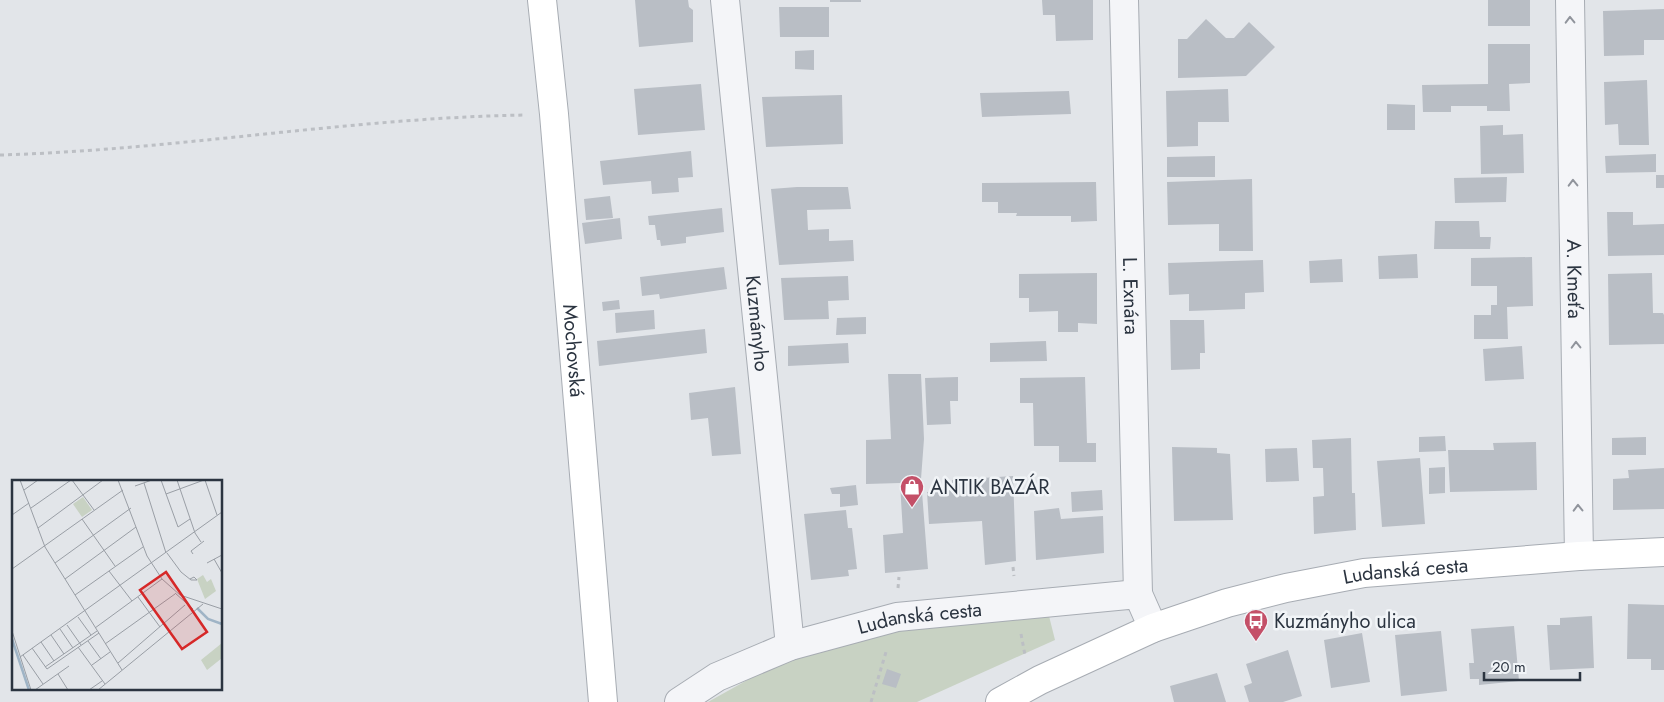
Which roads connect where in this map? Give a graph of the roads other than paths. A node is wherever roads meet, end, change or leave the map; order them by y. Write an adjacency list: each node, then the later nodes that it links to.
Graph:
1 (542, 0): 10 (street, Mochovská)
2 (725, 0): 9 (street, Kuzmányho)
3 (1124, 0): 7 (street, L. Exnára)
4 (1570, 0): 6 (street, A. Kmeťa, one-way to 4)
5 (1664, 552): 6 (street, Ludanská cesta)
6 (1579, 556): 8 (street, Ludanská cesta)
7 (1138, 594): 8 (street); 9 (street, Ludanská cesta)
8 (1152, 628): 12 (street, Ludanská cesta)
9 (790, 646): 11 (street, Ludanská cesta)
10 (603, 702)
11 (679, 702)
12 (1000, 702)

